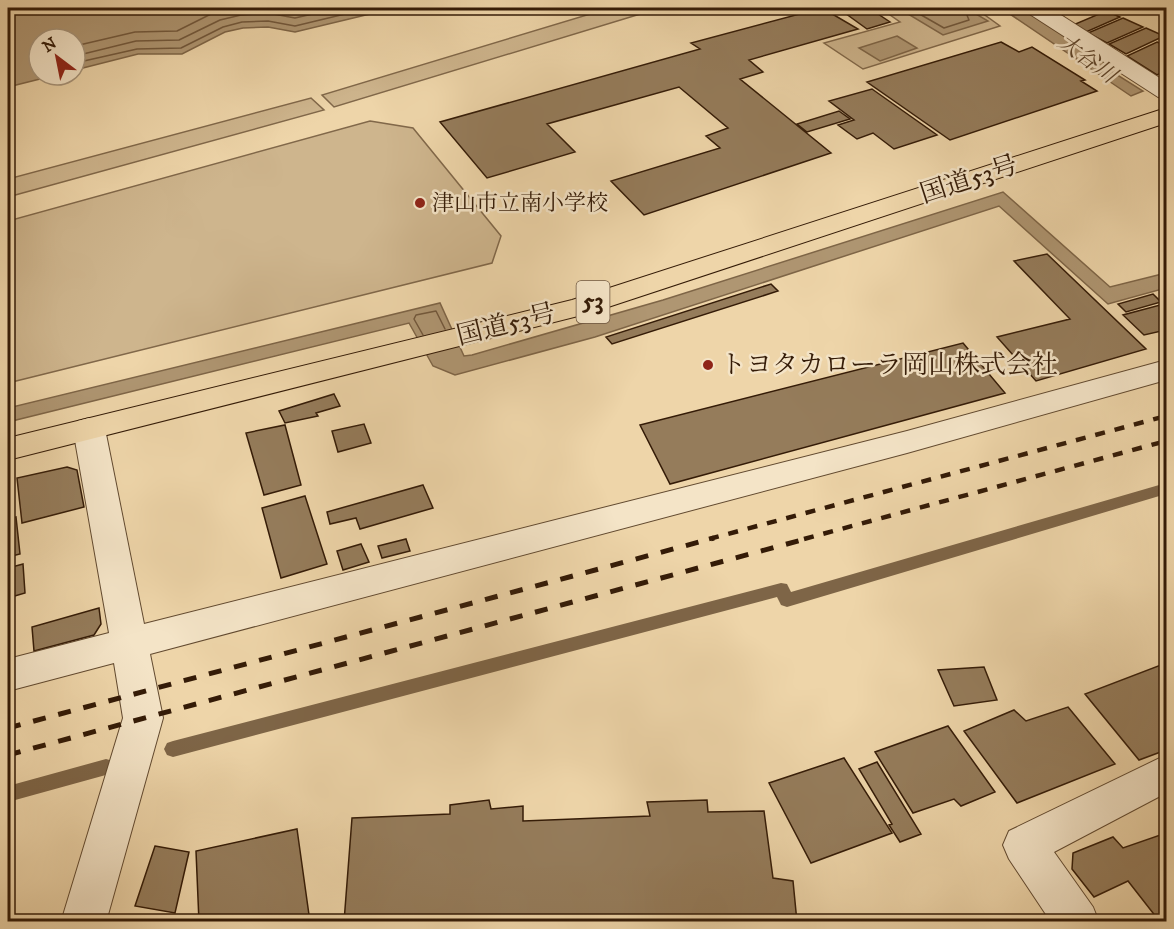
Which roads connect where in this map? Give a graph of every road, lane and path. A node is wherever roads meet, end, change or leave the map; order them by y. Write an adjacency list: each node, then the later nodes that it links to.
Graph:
1 (1036, 8): 2 (street)
2 (1167, 92)
3 (1167, 115): 5 (highway, 国道53号 / 53)
4 (1167, 370): 7 (street)
5 (89, 429): 6 (highway, 国道53号 / 53); 7 (street)
6 (8, 449)
7 (130, 643): 8 (street); 10 (street)
8 (8, 675)
9 (1167, 773): 11 (street)
10 (83, 921)
11 (1077, 921)

